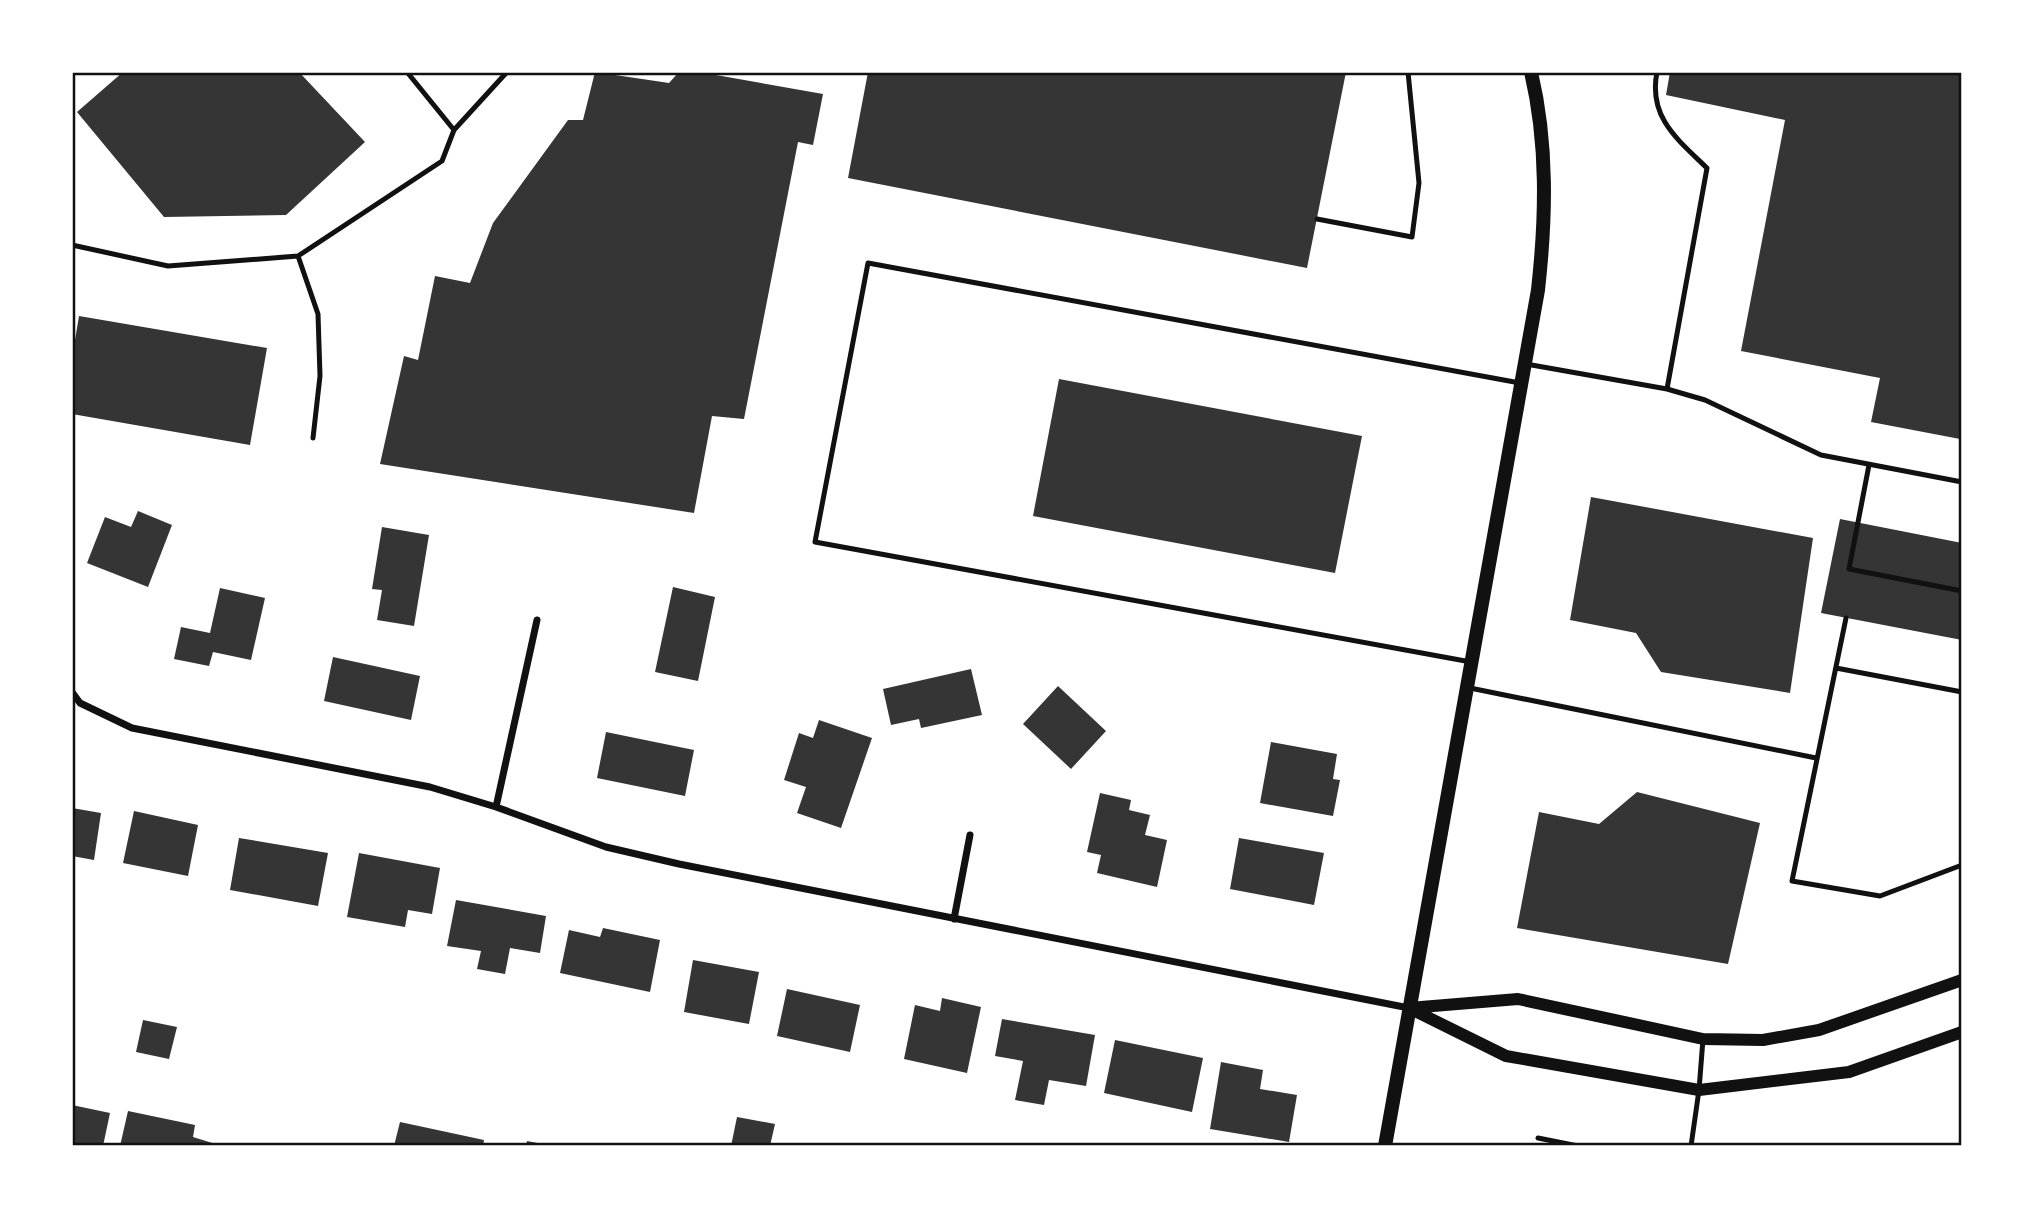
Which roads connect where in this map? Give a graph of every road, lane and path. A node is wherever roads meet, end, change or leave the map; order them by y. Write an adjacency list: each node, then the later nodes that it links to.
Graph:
1 (407, 72): 6 (lane)
2 (508, 72): 6 (lane)
3 (1408, 72): 7 (lane)
4 (1531, 72): 10 (main road)
5 (1657, 72): 12 (lane)
6 (454, 130): 9 (lane)
7 (1317, 219)
8 (72, 245): 9 (lane)
9 (299, 256): 13 (lane)
10 (1524, 363): 11 (main road); 12 (lane)
11 (1521, 383): 19 (main road); 19 (lane)
12 (1667, 389): 14 (lane)
13 (313, 438)
14 (1869, 465): 15 (lane); 16 (lane)
15 (1962, 482)
16 (1962, 591)
17 (1846, 618): 20 (lane)
18 (537, 620): 25 (street)
19 (1471, 662): 21 (main road)
20 (1836, 668): 23 (lane); 24 (lane)
21 (1467, 687): 24 (lane); 30 (main road)
22 (72, 692): 25 (street)
23 (1962, 692)
24 (1816, 758): 27 (lane)
25 (496, 807): 28 (street)
26 (970, 835): 28 (street)
27 (1962, 865)
28 (954, 919): 30 (street)
29 (1962, 980): 32 (street)
30 (1409, 1008): 32 (street); 33 (street); 35 (main road)
31 (1962, 1032): 33 (street)
32 (1703, 1039): 33 (lane)
33 (1699, 1090): 37 (lane)
34 (1538, 1138): 36 (lane)
35 (1385, 1146)
36 (1578, 1146)
37 (1690, 1146)

